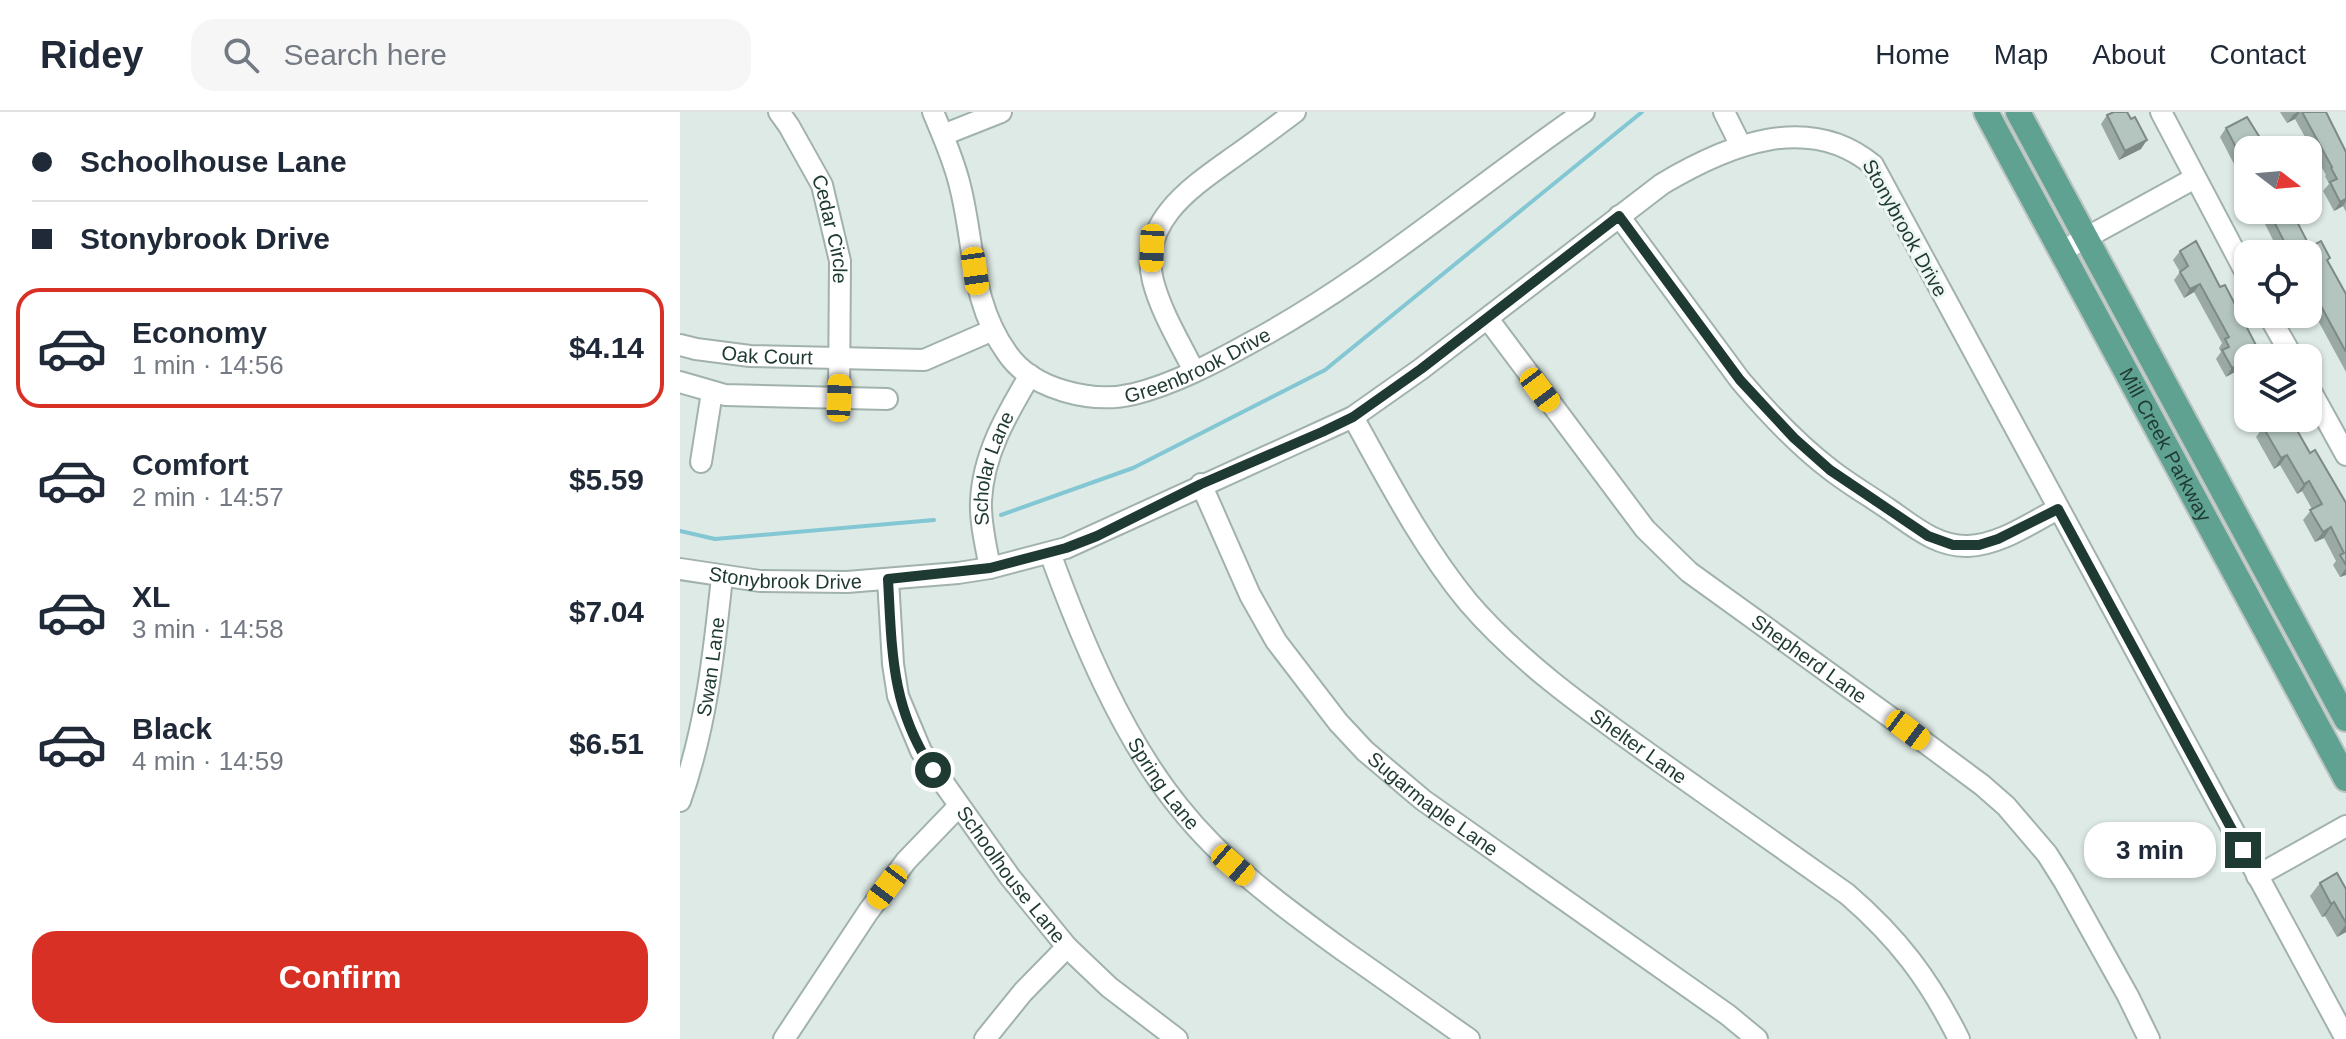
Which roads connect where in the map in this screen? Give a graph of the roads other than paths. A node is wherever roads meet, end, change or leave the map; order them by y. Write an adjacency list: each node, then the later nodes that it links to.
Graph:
1 (779, 112): 20 (street, Cedar Circle)
2 (933, 112): 10 (street, Greenbrook Drive)
3 (1001, 112): 10 (street)
4 (1295, 112): 21 (street)
5 (1584, 112): 21 (street, Greenbrook Drive)
6 (1724, 112): 11 (street)
7 (1986, 112): 15 (main road, Mill Creek Parkway)
8 (2018, 112): 14 (main road, Mill Creek Parkway)
9 (2161, 112): 12 (street)
10 (943, 135): 18 (street, Greenbrook Drive)
11 (1739, 142): 13 (street, Stonybrook Drive); 32 (street, Stonybrook Drive)
12 (2195, 178): 14 (street); 16 (street)
13 (1619, 216): 17 (street, Stonybrook Drive); 32 (street)
14 (2086, 238): 15 (street); 38 (main road, Mill Creek Parkway)
15 (2062, 251): 39 (main road, Mill Creek Parkway)
16 (2234, 251)
17 (1488, 319): 28 (street, Stonybrook Drive); 51 (street, Shepherd Lane)
18 (993, 330): 20 (street, Oak Court); 22 (street, Greenbrook Drive)
19 (680, 345): 20 (street, Oak Court)
20 (840, 358): 25 (street, Cedar Circle)
21 (1194, 371): 22 (street, Greenbrook Drive)
22 (1030, 375): 34 (street, Scholar Lane)
23 (680, 382): 24 (street)
24 (712, 392): 25 (street); 30 (street)
25 (839, 398): 26 (street)
26 (887, 399)
27 (2322, 411): 29 (street)
28 (1353, 417): 31 (street, Stonybrook Drive); 50 (street, Shelter Lane)
29 (2346, 455)
30 (701, 462)
31 (1201, 484): 33 (street, Stonybrook Drive); 49 (street, Sugarmaple Lane)
32 (2058, 509): 43 (street, Stonybrook Drive)
33 (1050, 553): 34 (street, Stonybrook Drive); 48 (street, Spring Lane)
34 (990, 568): 37 (street, Stonybrook Drive)
35 (680, 569): 36 (street, Stonybrook Drive)
36 (722, 577): 37 (street, Stonybrook Drive); 40 (street, Swan Lane)
37 (888, 579): 41 (street, Schoolhouse Lane)
38 (2346, 719)
39 (2346, 779)
40 (680, 801)
41 (958, 807): 44 (street, Schoolhouse Lane); 45 (street)
42 (2346, 826): 43 (street)
43 (2257, 876): 52 (street, Stonybrook Drive)
44 (1067, 947): 46 (street); 47 (street, Schoolhouse Lane)
45 (784, 1039)
46 (985, 1039)
47 (1177, 1039)
48 (1469, 1039)
49 (1757, 1039)
50 (1959, 1039)
51 (2149, 1039)
52 (2346, 1039)

